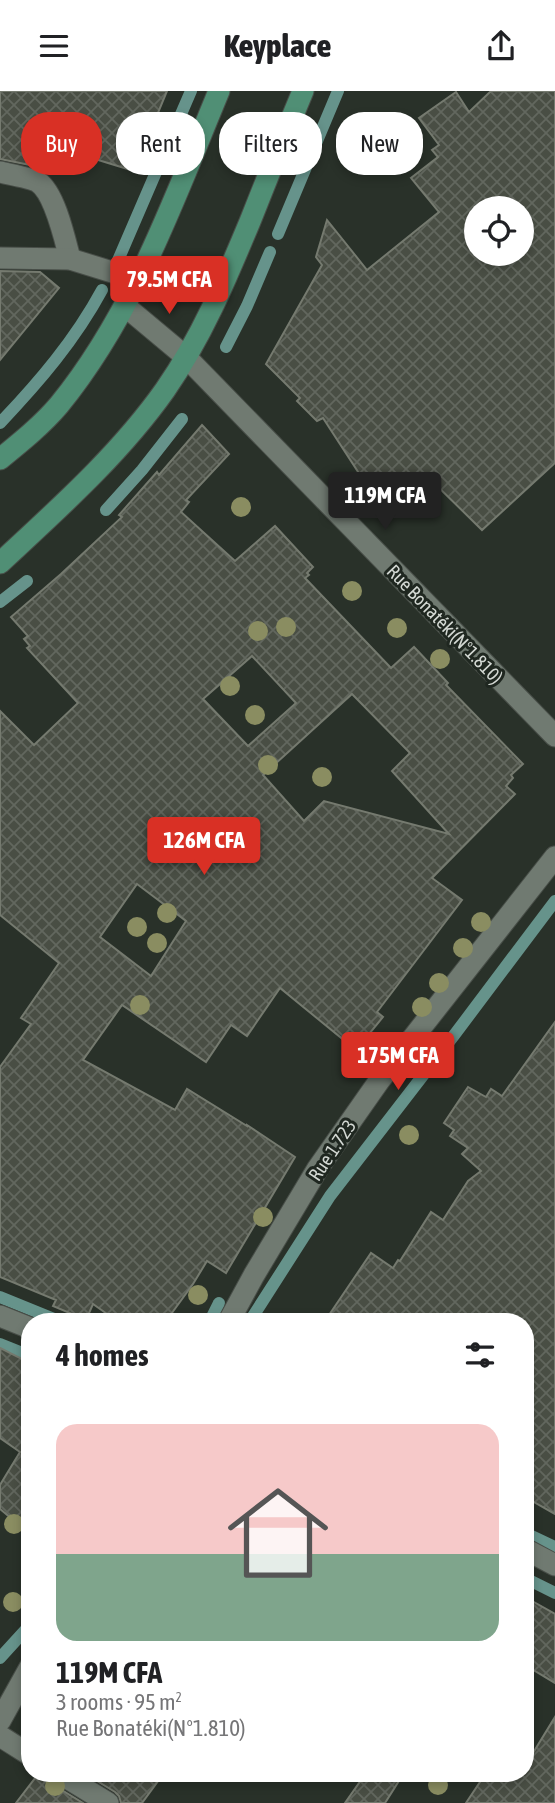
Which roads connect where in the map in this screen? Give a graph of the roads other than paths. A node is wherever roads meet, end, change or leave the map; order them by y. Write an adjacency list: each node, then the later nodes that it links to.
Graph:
1 (219, 91): 6 (main road)
2 (303, 91): 8 (main road)
3 (0, 172): 5 (street)
4 (0, 258): 5 (street)
5 (70, 259): 6 (street)
6 (138, 280): 7 (main road)
7 (125, 306): 8 (street, Rue Bonatéki(N°1.810)); 9 (main road)
8 (186, 357): 10 (main road); 11 (street, Rue Bonatéki(N°1.810))
9 (0, 459)
10 (0, 563)
11 (555, 736)
12 (555, 857): 13 (street, Rue 1.723)
13 (233, 1313)
14 (0, 1317): 15 (street)
15 (21, 1325)
16 (534, 1554): 17 (street)
17 (555, 1565)
18 (21, 1683): 19 (street)
19 (0, 1721)
20 (0, 1736): 21 (street)
21 (21, 1749)
22 (74, 1782): 23 (street)
23 (108, 1803)

